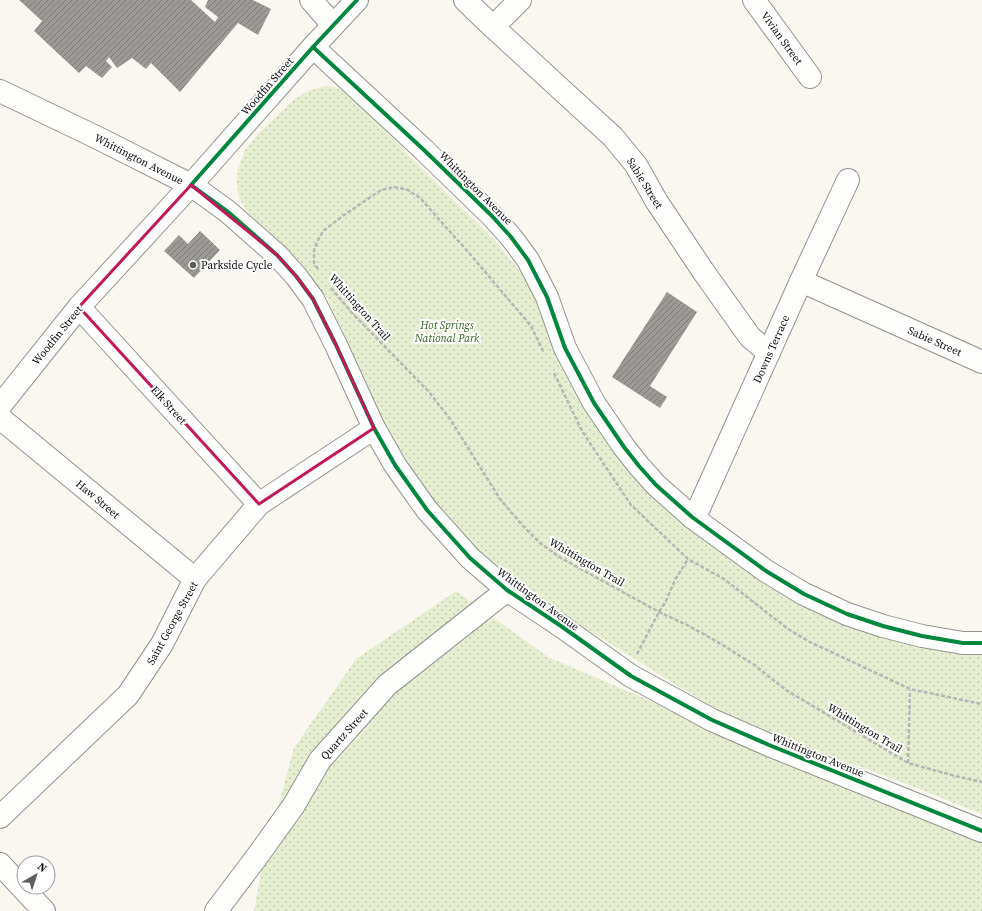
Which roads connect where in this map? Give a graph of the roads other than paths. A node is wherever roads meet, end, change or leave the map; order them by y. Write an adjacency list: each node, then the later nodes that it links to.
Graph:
1 (311, 0): 6 (street)
2 (357, 0): 6 (street, Woodfin Street)
3 (465, 0): 7 (street, Sabie Street)
4 (520, 0): 7 (street)
5 (754, 0): 9 (street, Vivian Street)
6 (333, 25): 8 (street, Woodfin Street)
7 (493, 27): 15 (street, Sabie Street)
8 (313, 47): 12 (street, Woodfin Street); 21 (street, Whittington Avenue)
9 (810, 77)
10 (0, 91): 12 (street, Whittington Avenue)
11 (848, 180): 13 (street, Downs Terrace)
12 (191, 185): 14 (street, Woodfin Street); 19 (street, Whittington Avenue)
13 (801, 281): 15 (street, Downs Terrace); 16 (street, Sabie Street)
14 (79, 307): 17 (street, Woodfin Street); 20 (street, Elk Street)
15 (769, 353): 21 (street, Downs Terrace)
16 (982, 362)
17 (0, 406)
18 (0, 418): 22 (street, Haw Street)
19 (374, 428): 20 (street, Saint George Street); 23 (street, Whittington Avenue)
20 (259, 504): 22 (street, Saint George Street)
21 (692, 517): 24 (street, Whittington Avenue)
22 (195, 579): 25 (street, Saint George Street)
23 (507, 590): 26 (street, Whittington Avenue); 29 (street, Quartz Street)
24 (982, 644)
25 (0, 817)
26 (982, 831)
27 (0, 864): 28 (street)
28 (44, 911)
29 (216, 911)

